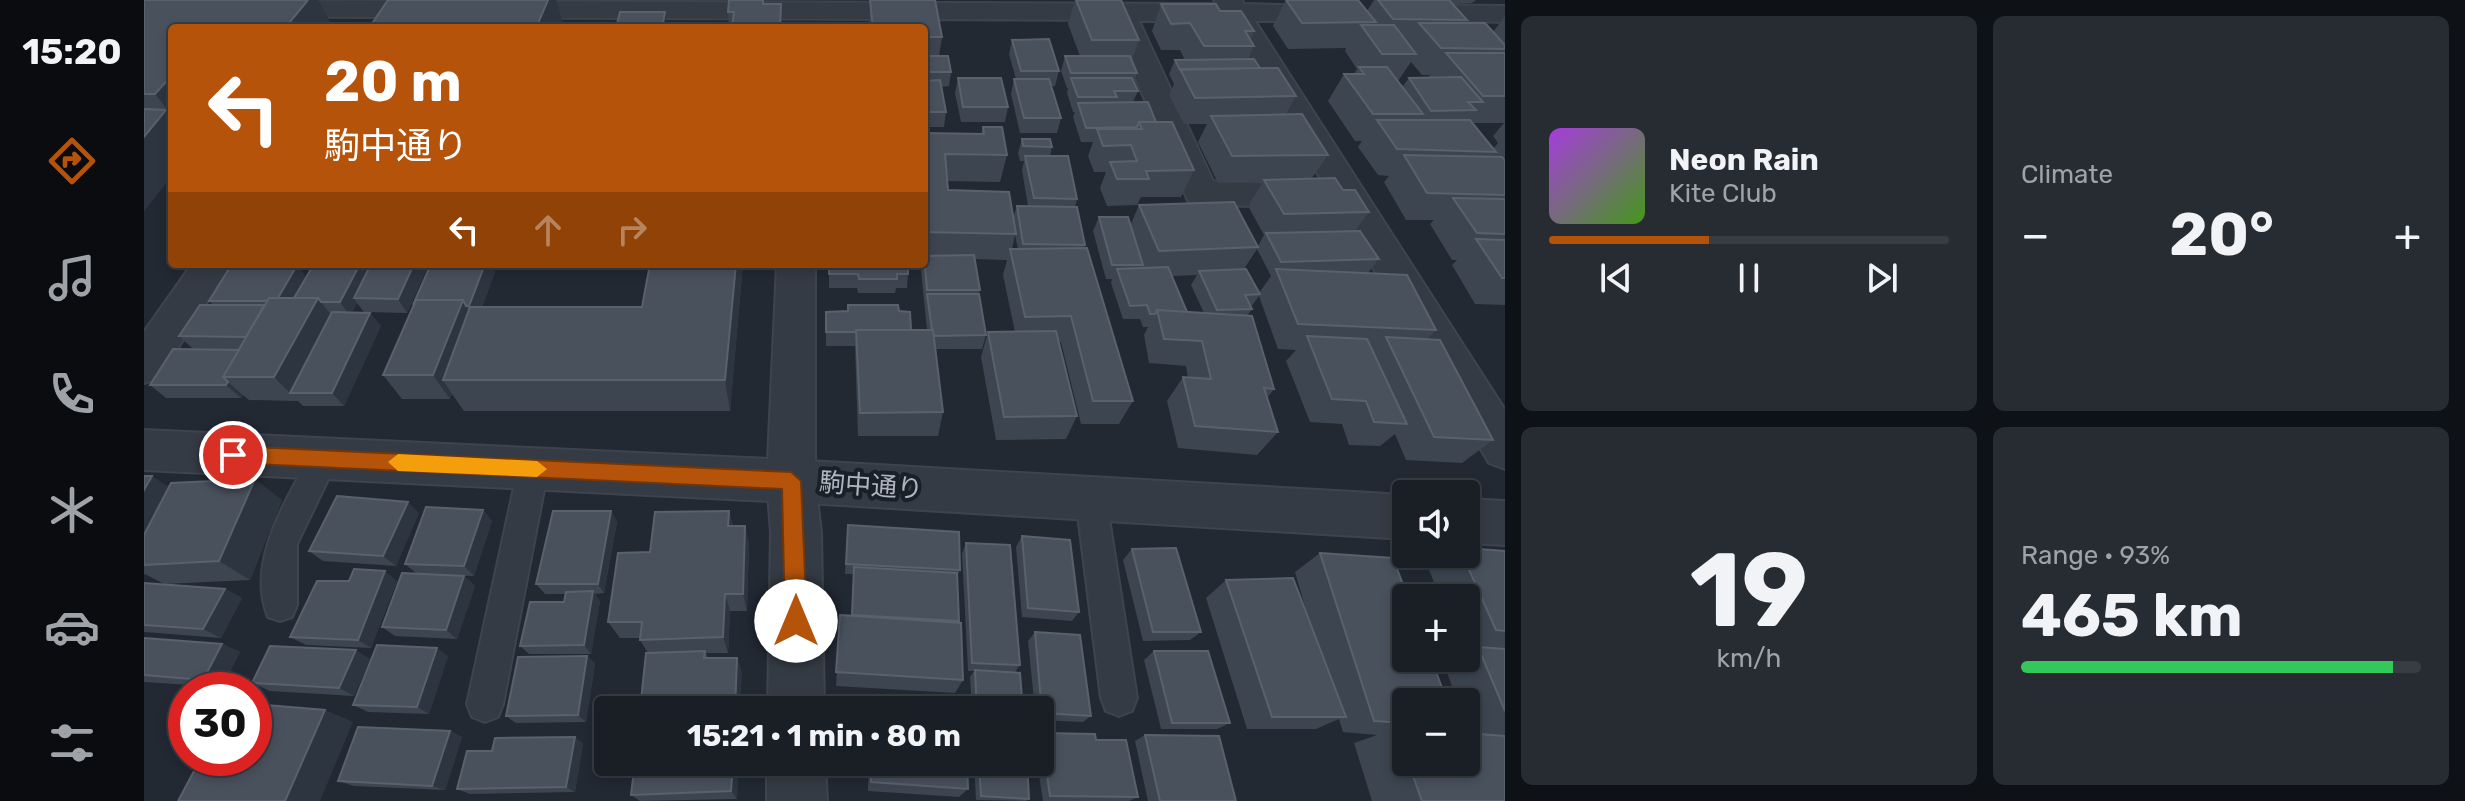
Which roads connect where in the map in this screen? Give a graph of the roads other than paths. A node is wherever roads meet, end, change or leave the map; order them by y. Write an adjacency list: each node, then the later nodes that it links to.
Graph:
1 (1491, 0): 8 (street)
2 (1232, 7): 5 (street); 7 (street); 10 (street)
3 (144, 8): 4 (street)
4 (382, 12): 6 (street)
5 (1121, 12): 6 (street); 10 (street)
6 (800, 13)
7 (1454, 13): 8 (street); 9 (lane)
8 (1505, 14)
9 (1475, 35)
10 (1349, 195): 14 (street)
11 (209, 268): 13 (street)
12 (796, 268): 18 (street)
13 (144, 366)
14 (1505, 449)
15 (144, 450): 16 (street, 駒中通り)
16 (323, 459): 17 (street, 駒中通り); 23 (lane)
17 (533, 469): 18 (street, 駒中通り); 26 (lane)
18 (791, 481): 19 (street, 駒中通り); 24 (street)
19 (1091, 499): 20 (street, 駒中通り); 25 (lane)
20 (1392, 516)
21 (1480, 522): 22 (street)
22 (1505, 523)
23 (280, 605)
24 (796, 696)
25 (1119, 698)
26 (485, 704)
27 (796, 776): 28 (street)
28 (797, 801)

